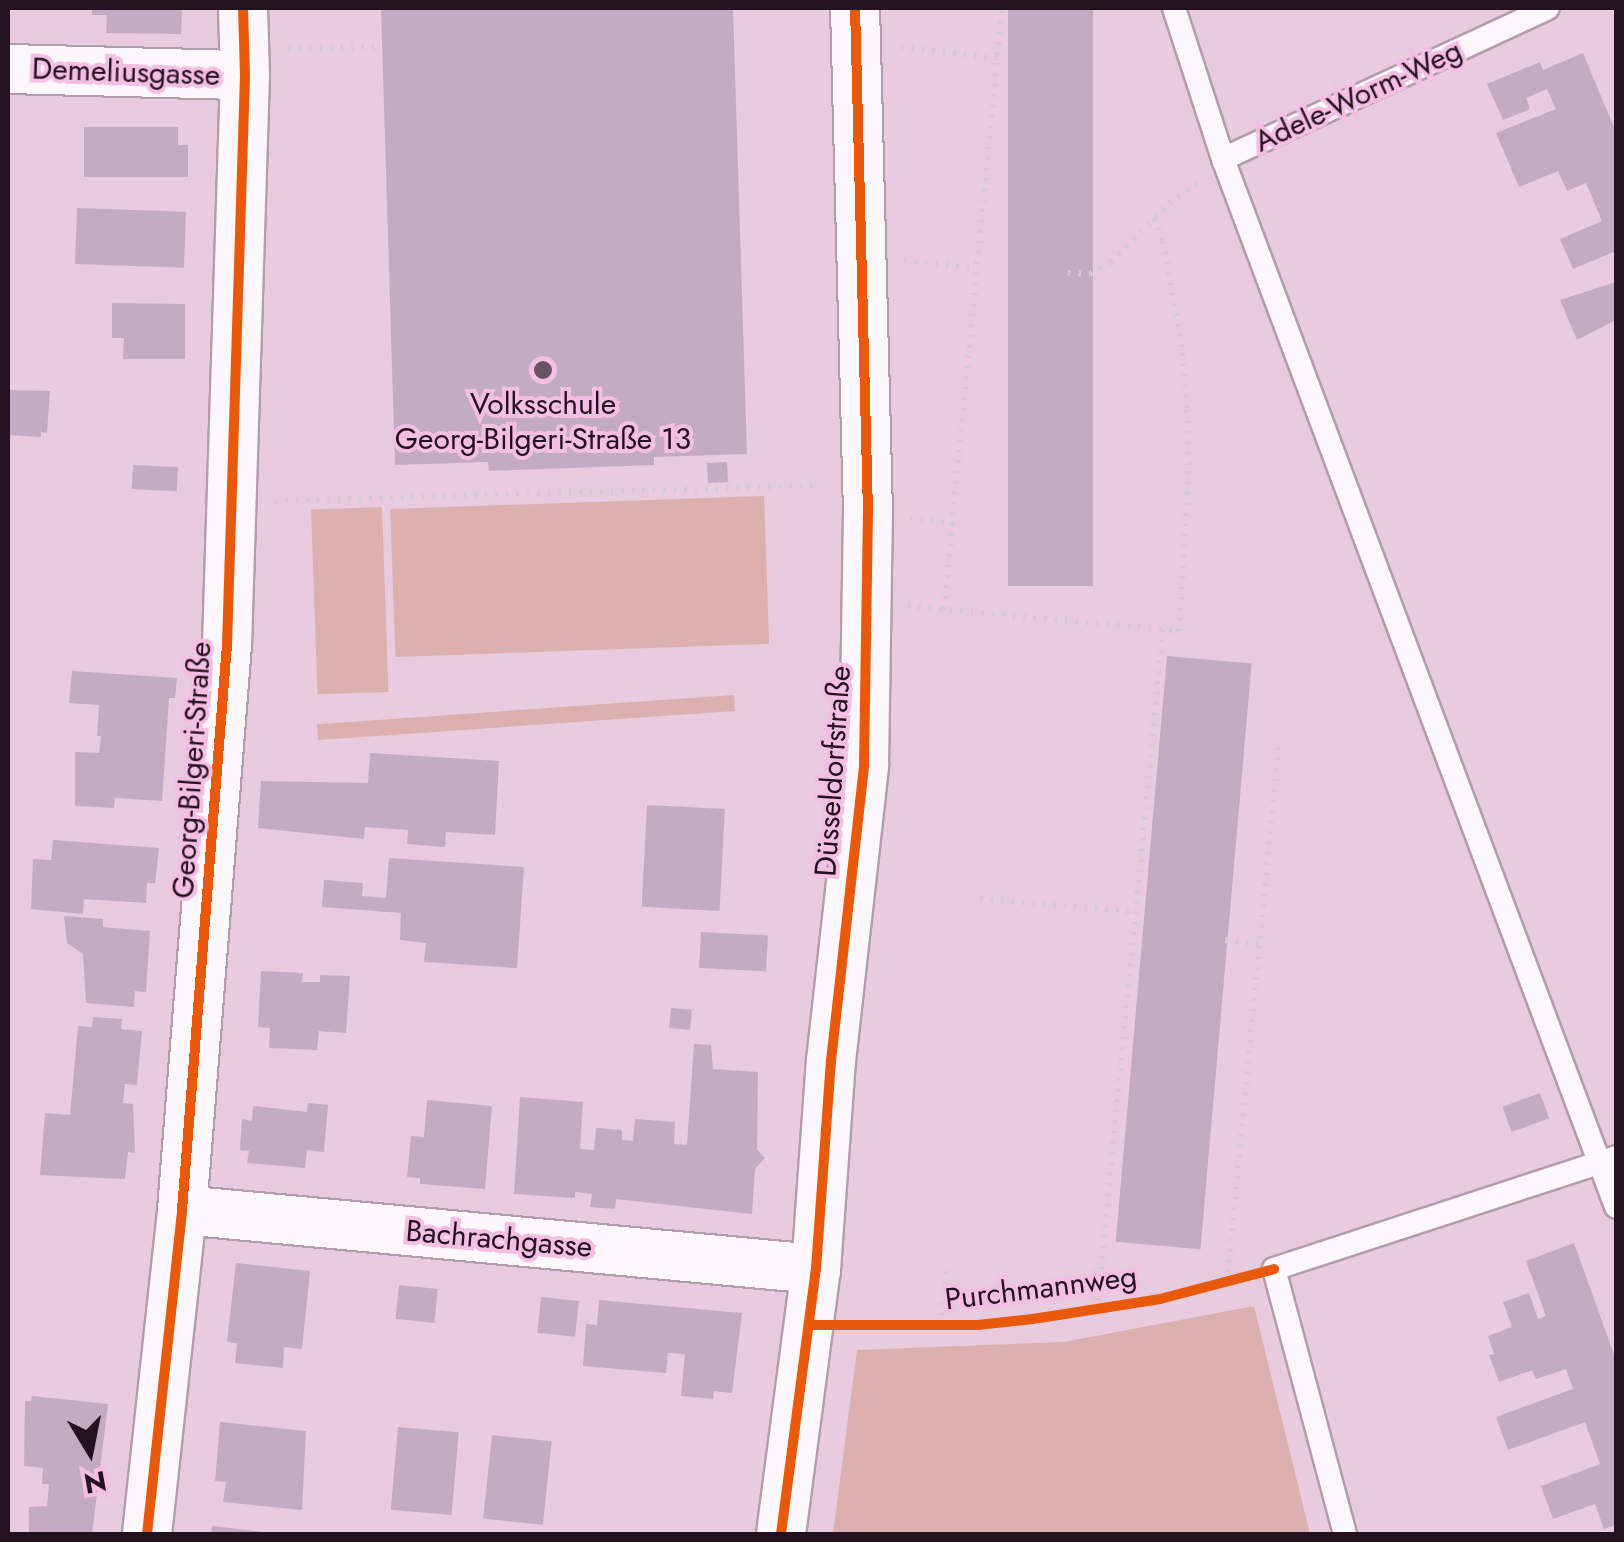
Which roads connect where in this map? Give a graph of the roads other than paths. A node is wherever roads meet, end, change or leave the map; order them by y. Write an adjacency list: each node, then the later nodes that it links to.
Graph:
1 (243, 8): 5 (street, Georg-Bilgeri-Straße)
2 (855, 8): 11 (street, Düsseldorfstraße)
3 (1174, 8): 7 (lane)
4 (1548, 8): 7 (lane, Adele-Worm-Weg)
5 (259, 62): 6 (street, Demeliusgasse); 10 (street, Georg-Bilgeri-Straße)
6 (8, 69)
7 (1226, 165): 8 (lane)
8 (1608, 1160): 9 (lane); 14 (lane)
9 (1616, 1208)
10 (182, 1210): 11 (street, Bachrachgasse); 12 (street, Georg-Bilgeri-Straße)
11 (816, 1269): 13 (street, Düsseldorfstraße)
12 (146, 1534)
13 (781, 1534)
14 (1345, 1534)

